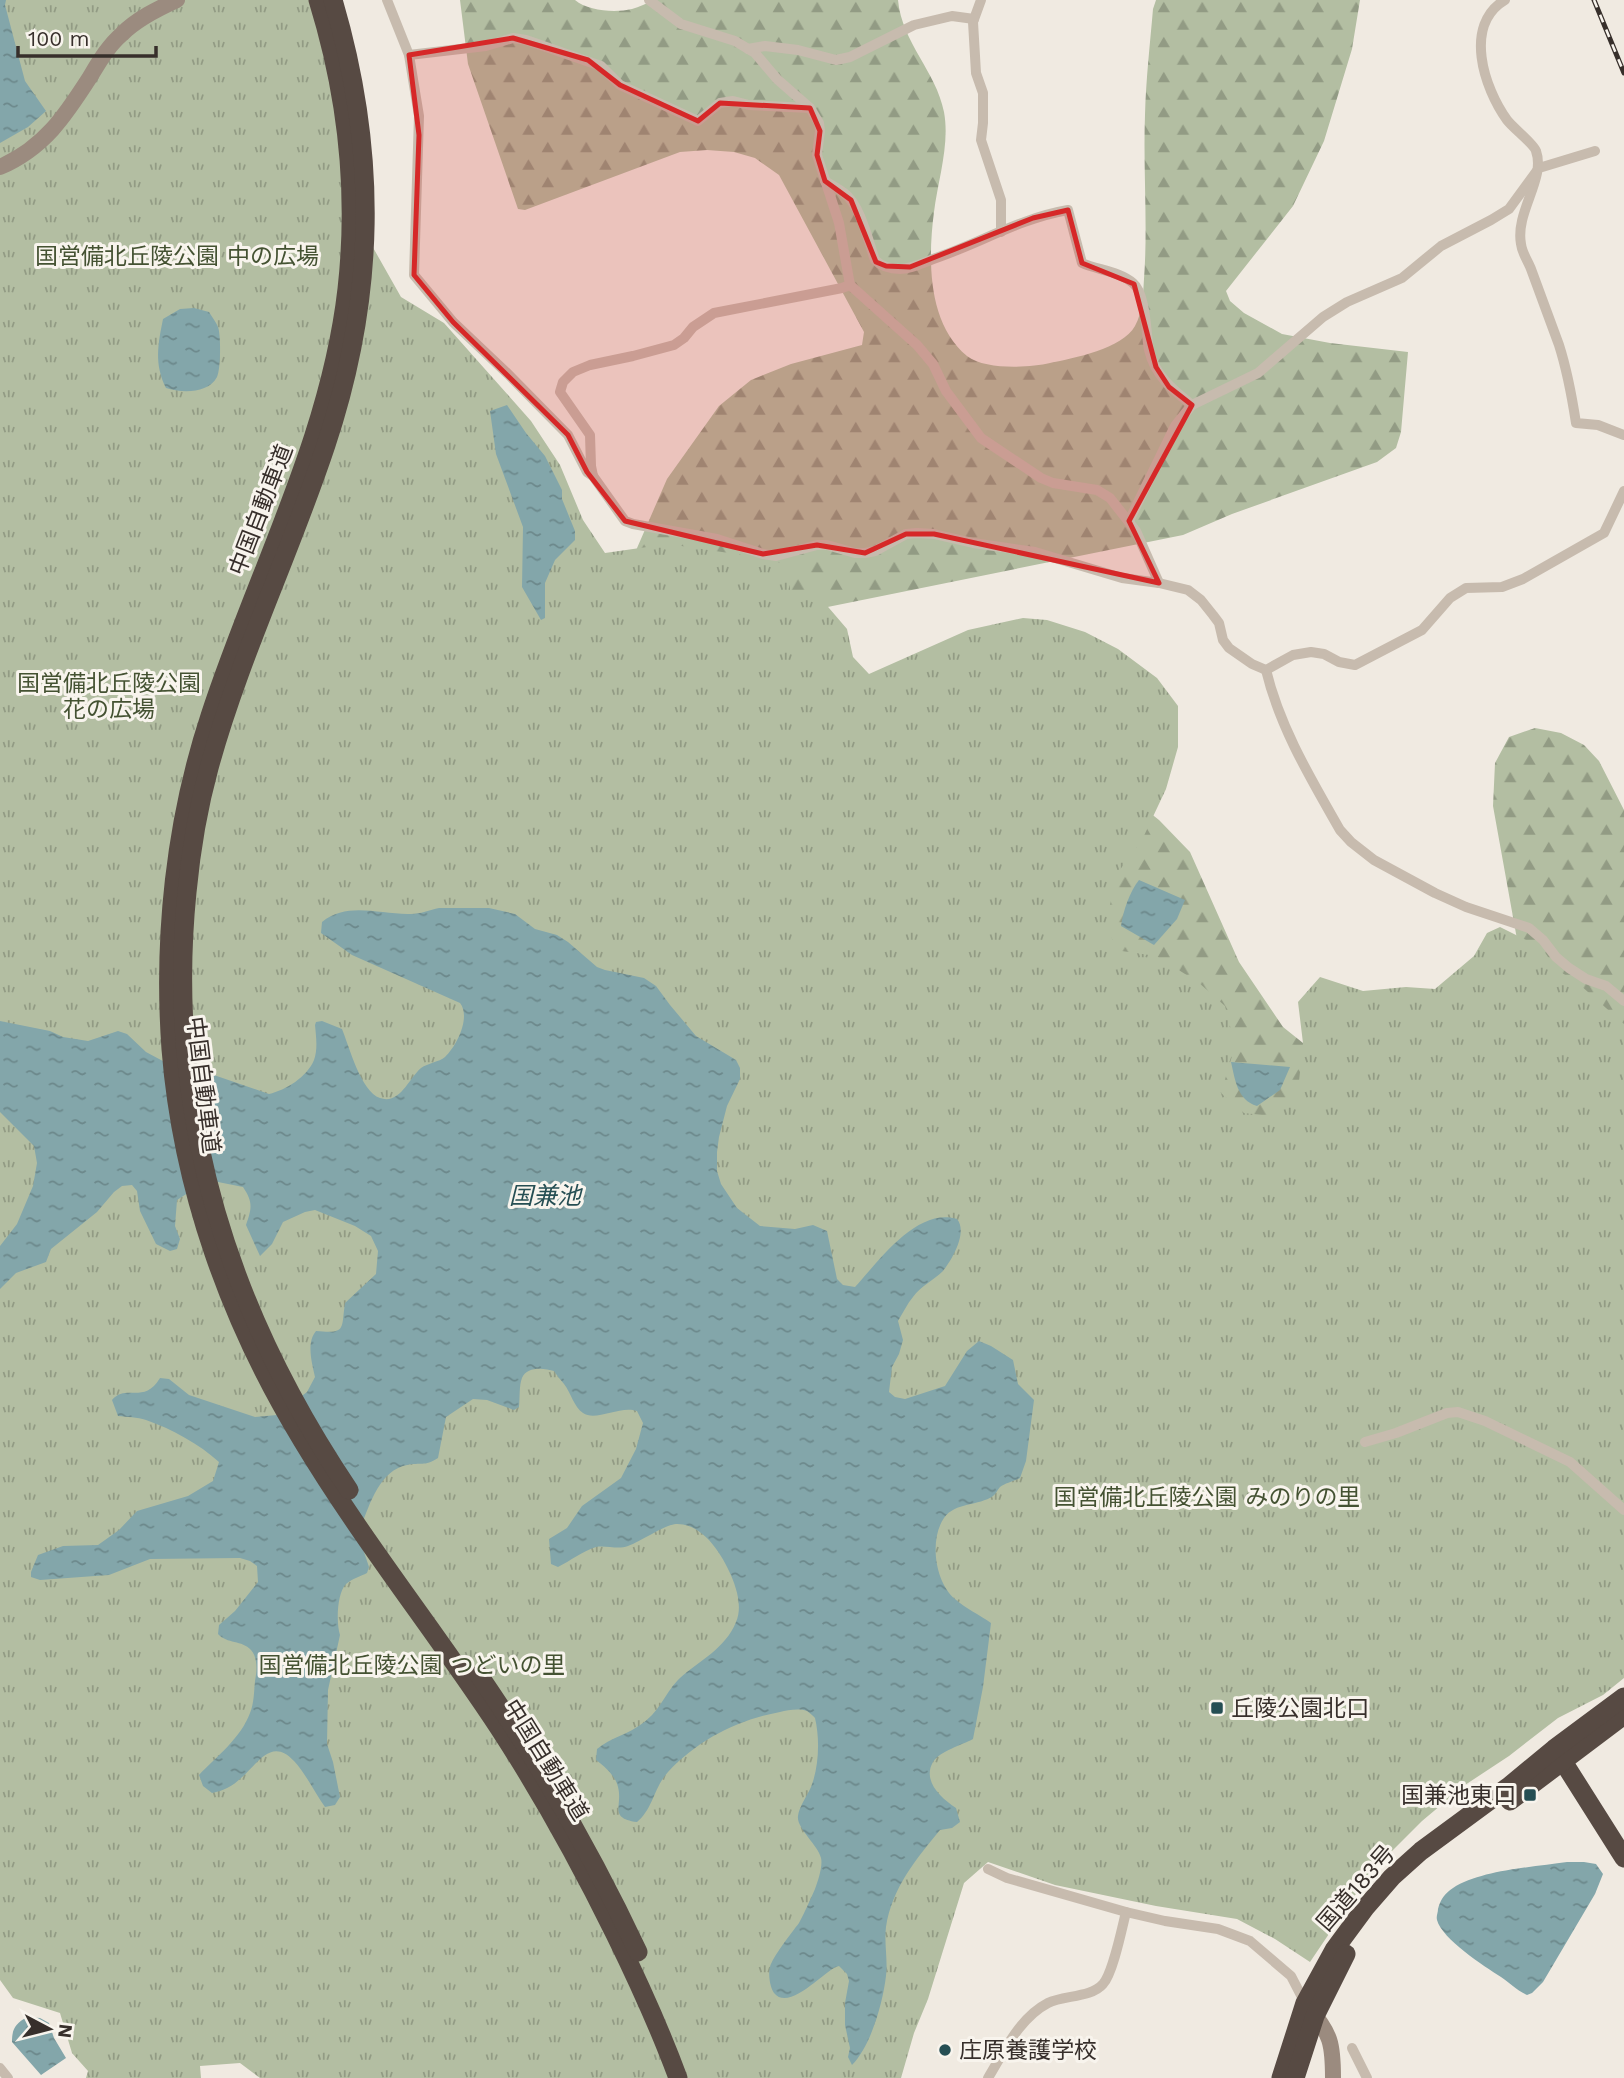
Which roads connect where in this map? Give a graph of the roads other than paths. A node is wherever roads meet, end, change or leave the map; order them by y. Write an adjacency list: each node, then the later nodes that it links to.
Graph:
1 (177, 0): 13 (street)
2 (318, 0): 26 (highway, 中国自動車道)
3 (333, 0): 26 (highway, 中国自動車道)
4 (387, 0): 10 (street)
5 (649, 0): 9 (street)
6 (981, 0): 8 (street)
7 (1505, 0): 14 (street)
8 (974, 19): 9 (street); 16 (street)
9 (748, 48): 11 (street)
10 (409, 55): 11 (street); 20 (street)
11 (810, 108): 15 (street)
12 (1595, 151): 14 (street)
13 (0, 167)
14 (1539, 168): 18 (street); 19 (street)
15 (825, 181): 16 (street); 17 (street)
16 (1001, 232): 18 (street)
17 (850, 285): 20 (street); 22 (street)
18 (1192, 405): 22 (street)
19 (1624, 435)
20 (593, 476): 23 (street)
21 (1624, 491): 24 (street)
22 (1129, 521): 23 (street)
23 (1159, 583): 24 (street)
24 (1266, 670): 25 (street)
25 (1624, 1001)
26 (178, 1053): 29 (highway, 中国自動車道)
27 (1365, 1442): 28 (street)
28 (1624, 1510)
29 (364, 1523): 40 (highway, 中国自動車道); 41 (highway, 中国自動車道)
30 (1624, 1697): 32 (highway, 国道183号)
31 (1624, 1715): 32 (highway, 国道183号)
32 (1559, 1755): 33 (highway); 36 (highway, 国道183号)
33 (1624, 1858)
34 (988, 1869): 35 (street)
35 (1126, 1912): 36 (street); 42 (street)
36 (1310, 2010): 43 (highway, 国道183号); 44 (highway, 国道183号); 45 (street)
37 (1352, 2048): 46 (street)
38 (0, 2068): 39 (street)
39 (8, 2078)
40 (678, 2078)
41 (692, 2078)
42 (988, 2078)
43 (1281, 2078)
44 (1295, 2078)
45 (1333, 2078)
46 (1367, 2078)

